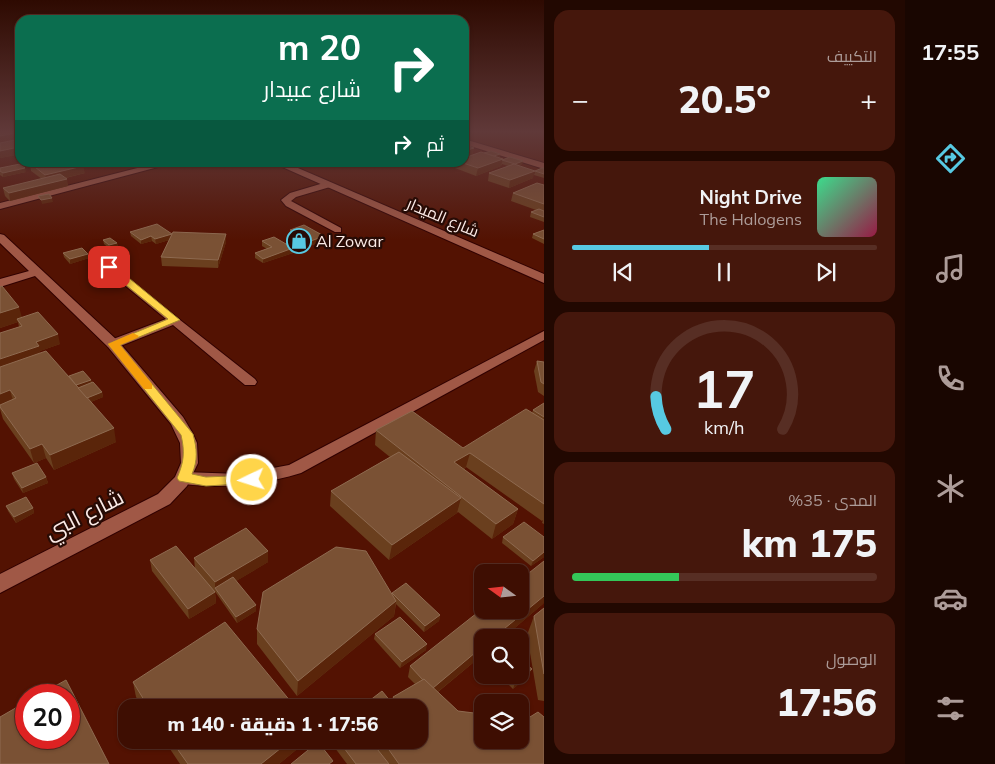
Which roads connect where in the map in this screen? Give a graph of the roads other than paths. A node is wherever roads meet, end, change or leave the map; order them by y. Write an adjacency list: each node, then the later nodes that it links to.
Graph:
1 (147, 169): 4 (lane)
2 (290, 169): 3 (street, شارع الميدار)
3 (326, 185): 5 (lane); 10 (street, شارع الميدار)
4 (0, 206)
5 (338, 230)
6 (0, 237): 8 (street)
7 (109, 267): 12 (lane)
8 (33, 269): 9 (street); 11 (street); 14 (street)
9 (0, 276)
10 (544, 278)
11 (0, 283)
12 (175, 320): 14 (lane); 15 (lane)
13 (544, 335): 16 (lane)
14 (113, 344): 16 (street)
15 (250, 382)
16 (184, 478): 17 (street, شارع البي)
17 (0, 584)

